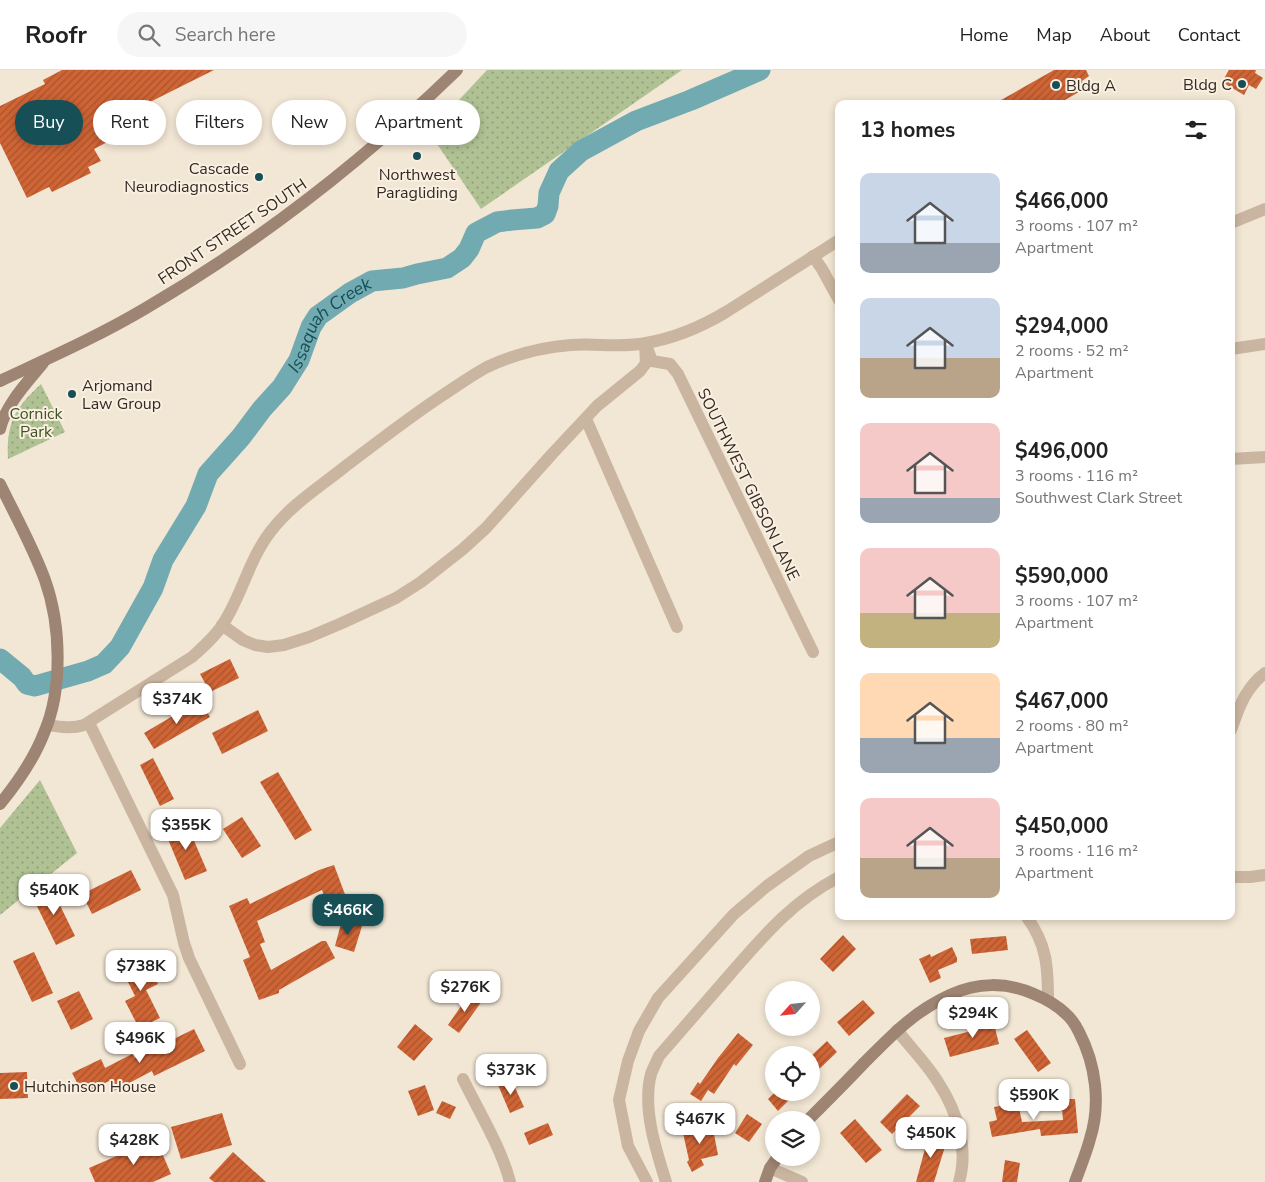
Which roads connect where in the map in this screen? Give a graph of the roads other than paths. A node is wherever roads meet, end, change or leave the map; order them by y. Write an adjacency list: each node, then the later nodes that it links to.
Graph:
1 (457, 70): 10 (street, FRONT STREET SOUTH)
2 (1265, 209): 3 (street)
3 (1235, 221)
4 (835, 242): 5 (street)
5 (813, 256): 6 (street); 7 (street)
6 (835, 293)
7 (645, 344): 12 (street); 18 (street); 20 (street, SOUTHWEST GIBSON LANE)
8 (1265, 344): 9 (street)
9 (1235, 348)
10 (45, 359): 11 (street, FRONT STREET SOUTH); 13 (street)
11 (0, 381)
12 (586, 419): 18 (street); 19 (street)
13 (0, 430)
14 (1265, 457): 15 (street)
15 (1235, 459)
16 (0, 476): 17 (street)
17 (0, 484): 24 (street)
18 (222, 626): 23 (street)
19 (677, 627)
20 (813, 652)
21 (1265, 673): 22 (street)
22 (1235, 720)
23 (89, 722): 24 (street); 33 (street)
24 (47, 725): 25 (street)
25 (0, 804)
26 (835, 844): 39 (street)
27 (1265, 875): 29 (street)
28 (835, 878): 40 (street)
29 (1235, 878)
30 (1029, 920): 31 (street)
31 (1048, 1000): 32 (street); 44 (street)
32 (897, 1030): 35 (street); 43 (street)
33 (240, 1064)
34 (463, 1080): 38 (street)
35 (817, 1111)
36 (772, 1166): 41 (street)
37 (778, 1166): 42 (street)
38 (510, 1182)
39 (647, 1182)
40 (666, 1182)
41 (764, 1182)
42 (802, 1182)
43 (959, 1182)
44 (1075, 1182)

